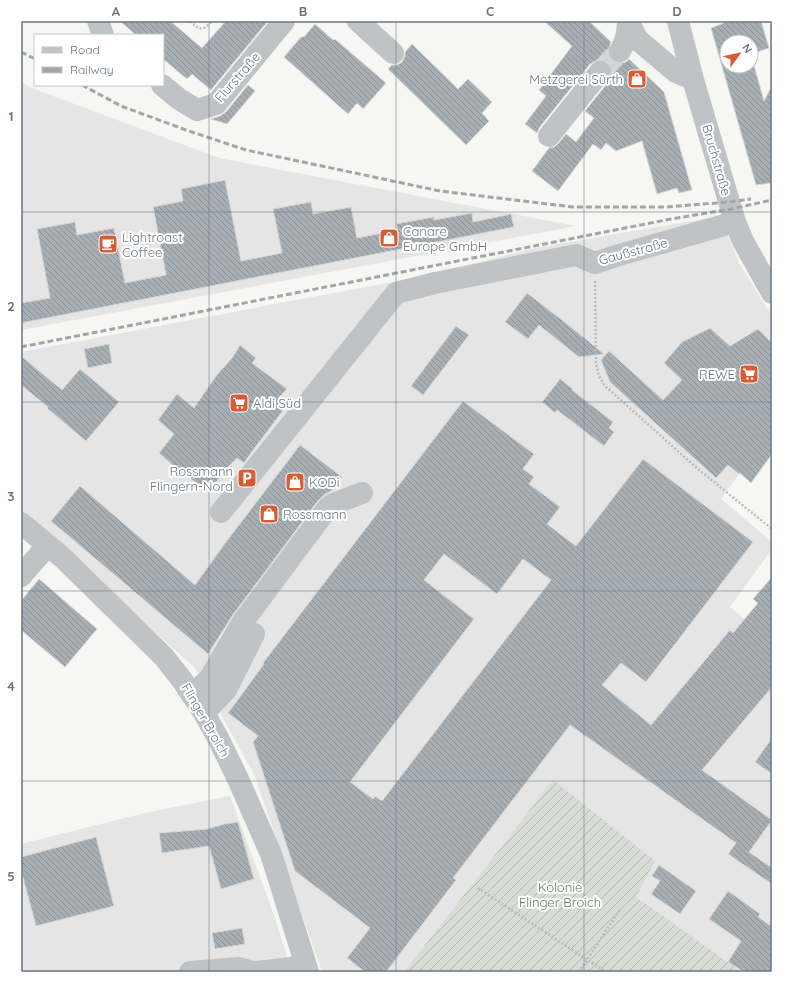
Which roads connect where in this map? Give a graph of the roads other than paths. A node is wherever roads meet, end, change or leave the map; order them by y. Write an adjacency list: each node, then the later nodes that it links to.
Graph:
1 (98, 21): 7 (street)
2 (284, 21): 12 (street, Flurstraße)
3 (358, 21): 9 (street)
4 (628, 21): 5 (street); 8 (street); 11 (street)
5 (643, 21)
6 (678, 21): 11 (street, Bruchstraße)
7 (103, 34)
8 (620, 51)
9 (394, 53)
10 (600, 72): 13 (street)
11 (692, 76): 14 (street, Bruchstraße)
12 (163, 86)
13 (549, 136)
14 (736, 222): 15 (street, Bruchstraße); 17 (street, Gaußstraße)
15 (772, 293)
16 (362, 493): 22 (street)
17 (221, 512)
18 (21, 522): 19 (street, Flinger Broich)
19 (48, 545): 20 (street); 22 (street, Flinger Broich)
20 (21, 576)
21 (254, 634): 22 (street)
22 (198, 704): 23 (street, Flinger Broich)
23 (307, 968): 26 (street)
24 (190, 972): 25 (street)
25 (253, 972)
26 (258, 972)

